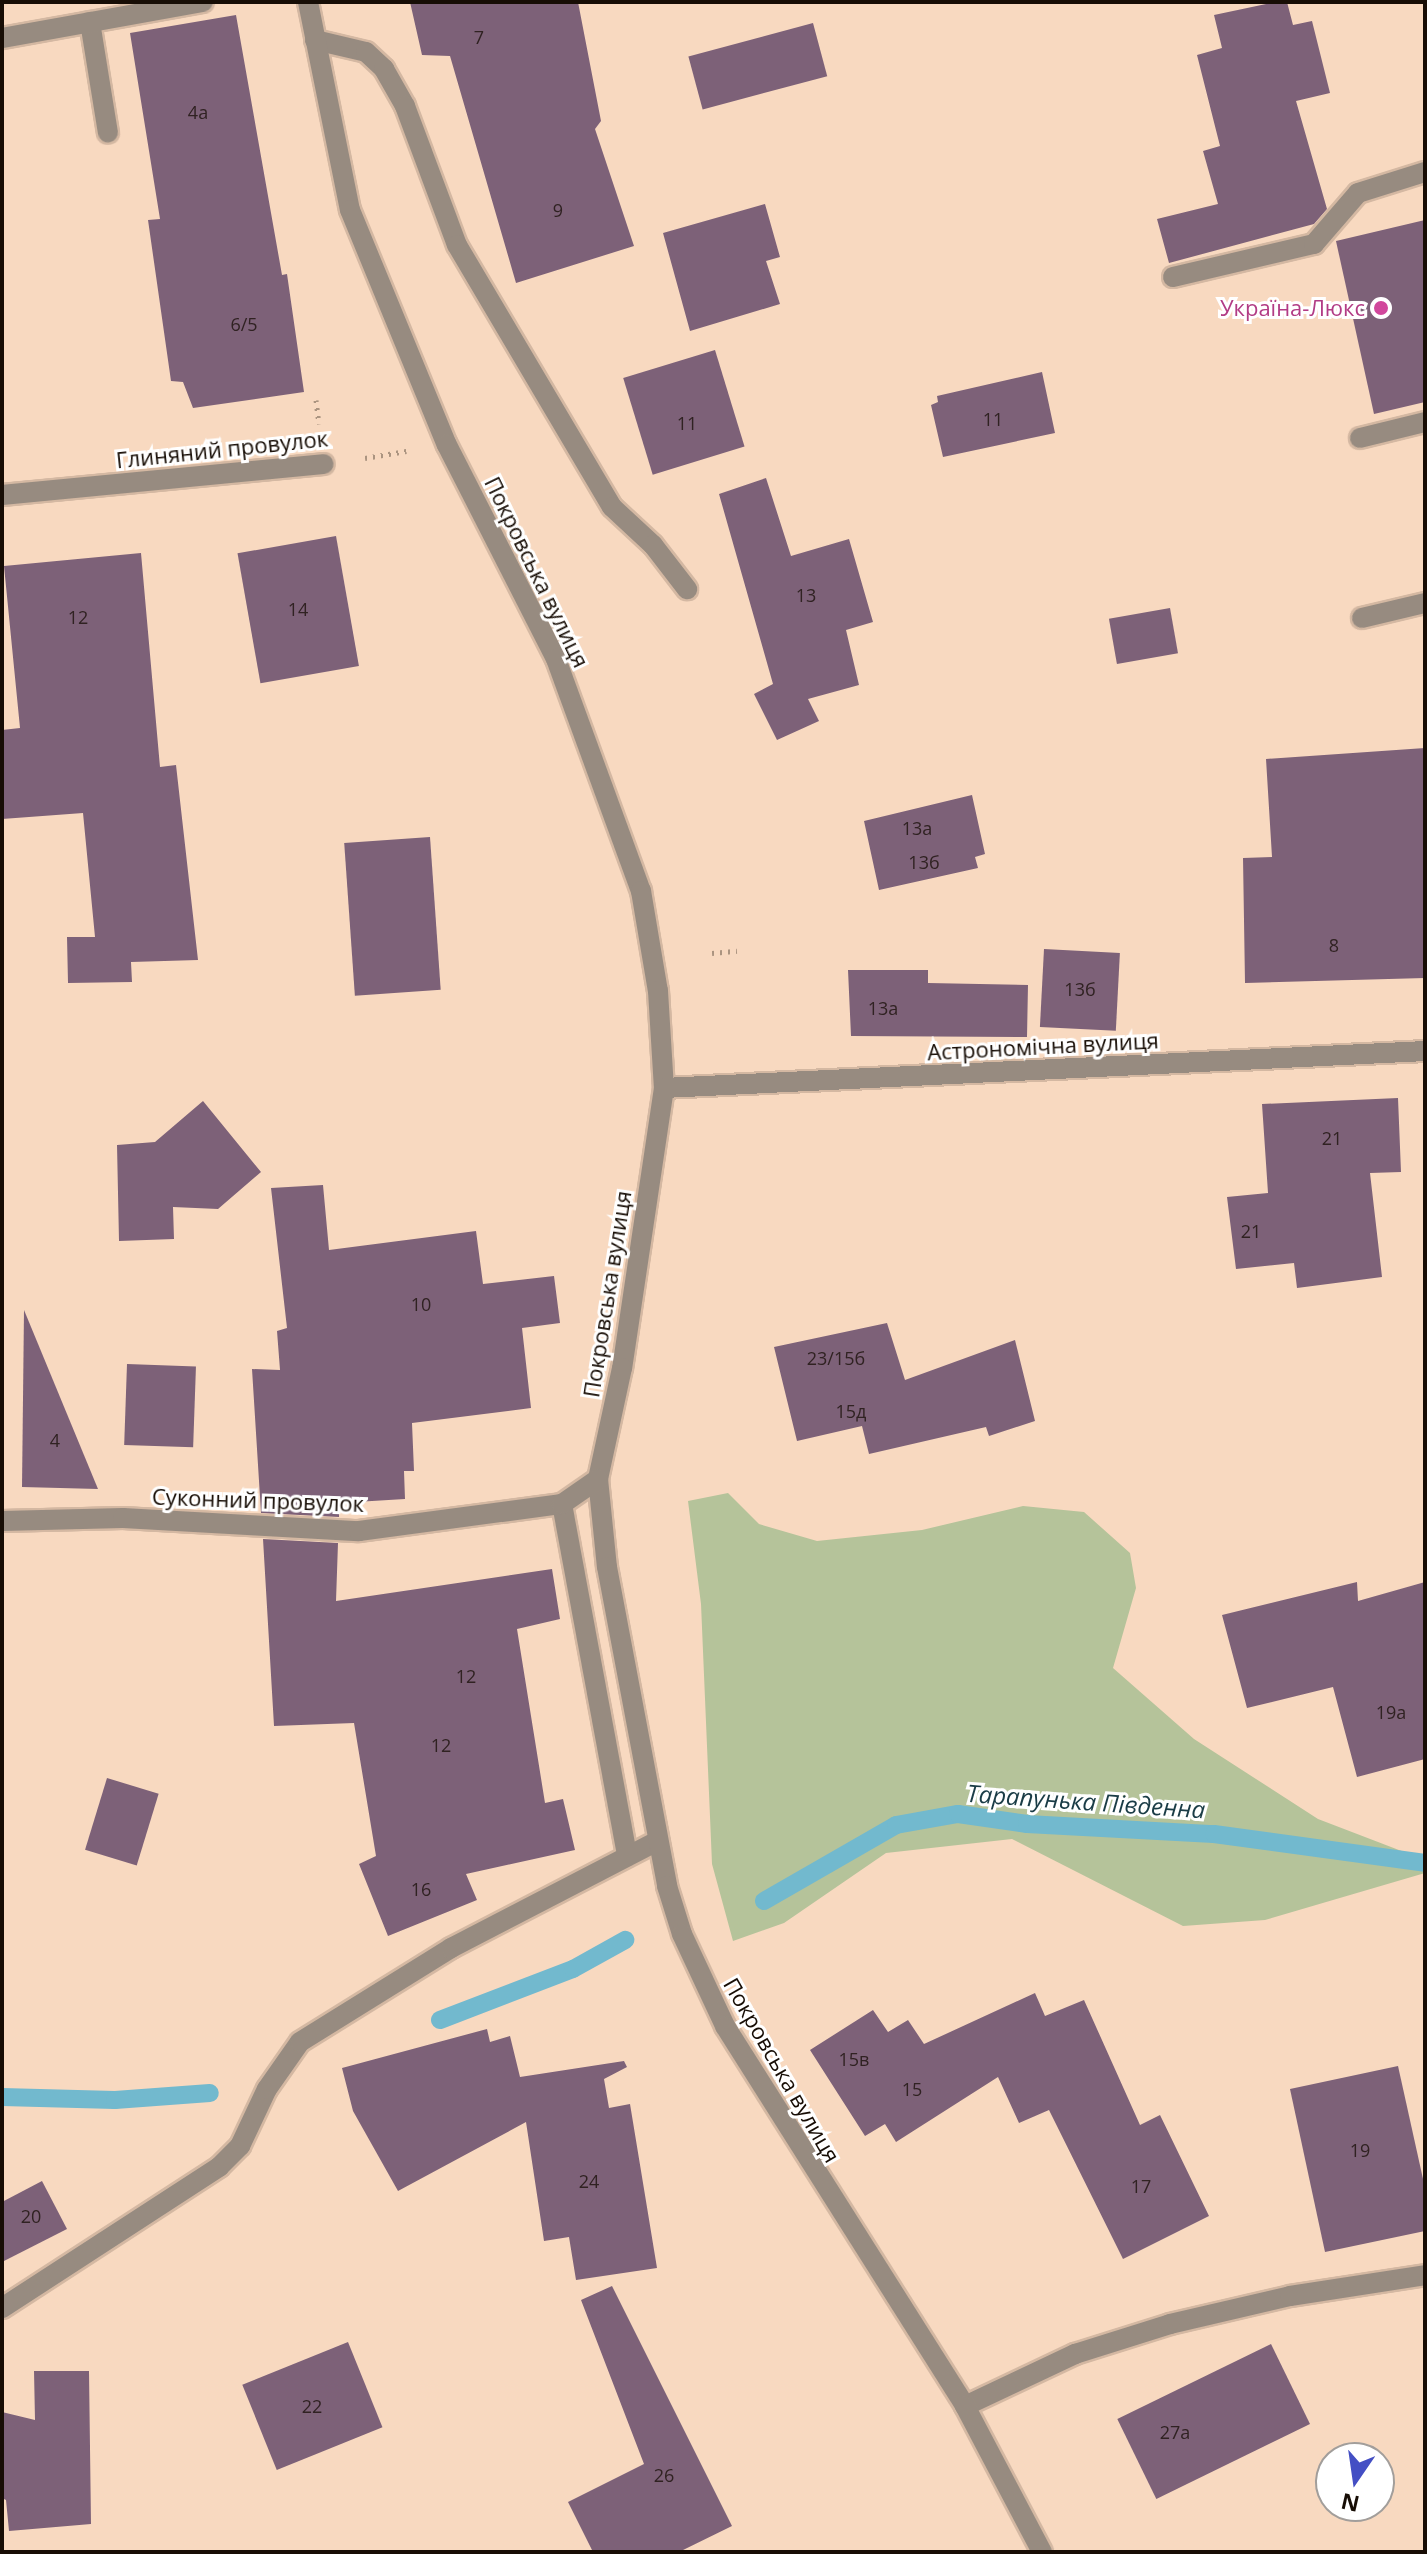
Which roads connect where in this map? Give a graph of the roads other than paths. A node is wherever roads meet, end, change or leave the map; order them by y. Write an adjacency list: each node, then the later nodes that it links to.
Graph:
1 (203, 2): 3 (street)
2 (308, 2): 5 (street, Покровська вулиця)
3 (90, 22): 4 (street); 6 (street)
4 (2, 38)
5 (315, 40): 13 (street); 17 (street, Покровська вулиця)
6 (108, 133)
7 (1425, 172): 8 (street)
8 (1173, 277)
9 (1425, 422): 10 (street)
10 (1360, 438)
11 (324, 464): 12 (street, Глиняний провулок)
12 (2, 495)
13 (687, 589)
14 (1425, 603): 15 (street)
15 (1362, 618)
16 (1425, 1051): 17 (street, Астрономічна вулиця)
17 (664, 1088): 18 (street, Покровська вулиця)
18 (598, 1479): 19 (street, Суконний провулок); 21 (street, Покровська вулиця)
19 (562, 1504): 20 (street, Суконний провулок); 22 (street)
20 (2, 1521)
21 (657, 1841): 22 (street); 25 (street, Покровська вулиця)
22 (627, 1856): 24 (street)
23 (1425, 2275): 25 (street)
24 (2, 2308)
25 (965, 2406): 26 (street, Покровська вулиця)
26 (1042, 2552)

